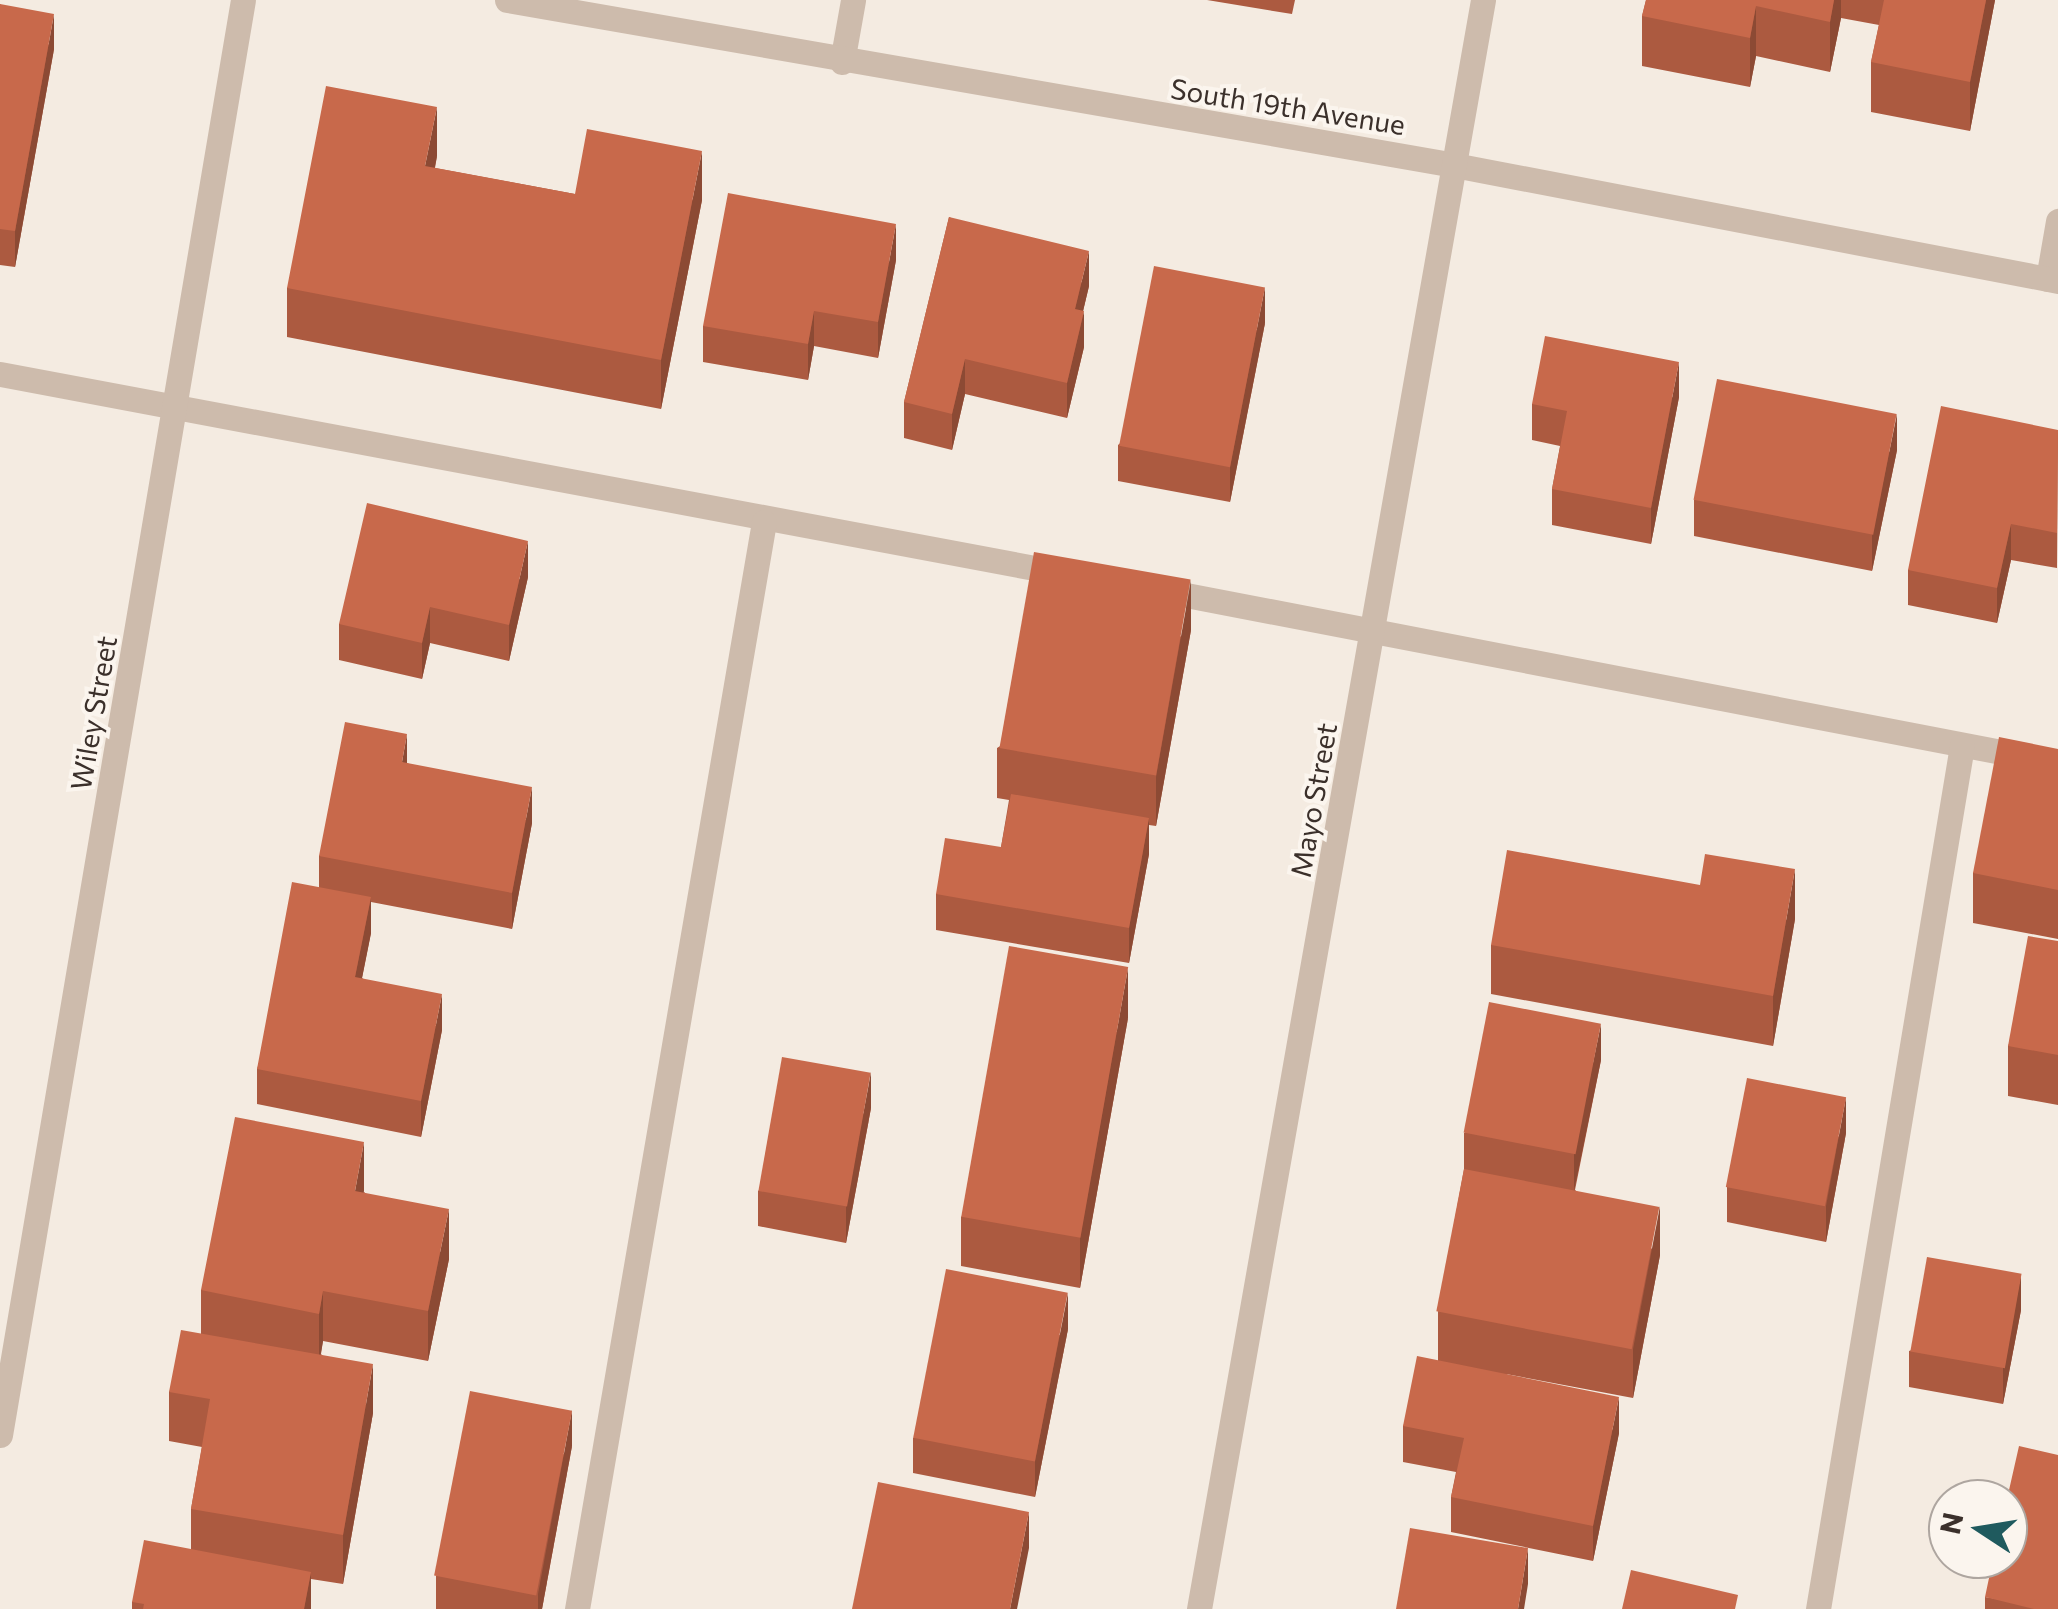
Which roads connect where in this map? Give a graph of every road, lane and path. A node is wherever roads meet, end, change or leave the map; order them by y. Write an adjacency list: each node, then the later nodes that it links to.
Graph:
1 (244, 0): 10 (street, Wiley Street)
2 (508, 0): 5 (street, South 19th Avenue)
3 (853, 0): 5 (street)
4 (1482, 0): 6 (street, Mayo Street)
5 (842, 62): 6 (street, South 19th Avenue)
6 (1454, 164): 8 (street, South 19th Avenue); 14 (street, Mayo Street)
7 (2058, 221): 8 (street)
8 (2053, 280)
9 (0, 374): 10 (street)
10 (175, 411): 11 (street); 17 (street, Wiley Street)
11 (764, 522): 12 (street); 18 (street)
12 (1079, 576)
13 (1138, 587): 14 (street)
14 (1374, 628): 15 (street); 19 (street, Mayo Street)
15 (1962, 746): 16 (street); 20 (street)
16 (2058, 764)
17 (0, 1436)
18 (577, 1609)
19 (1199, 1609)
20 (1818, 1609)

